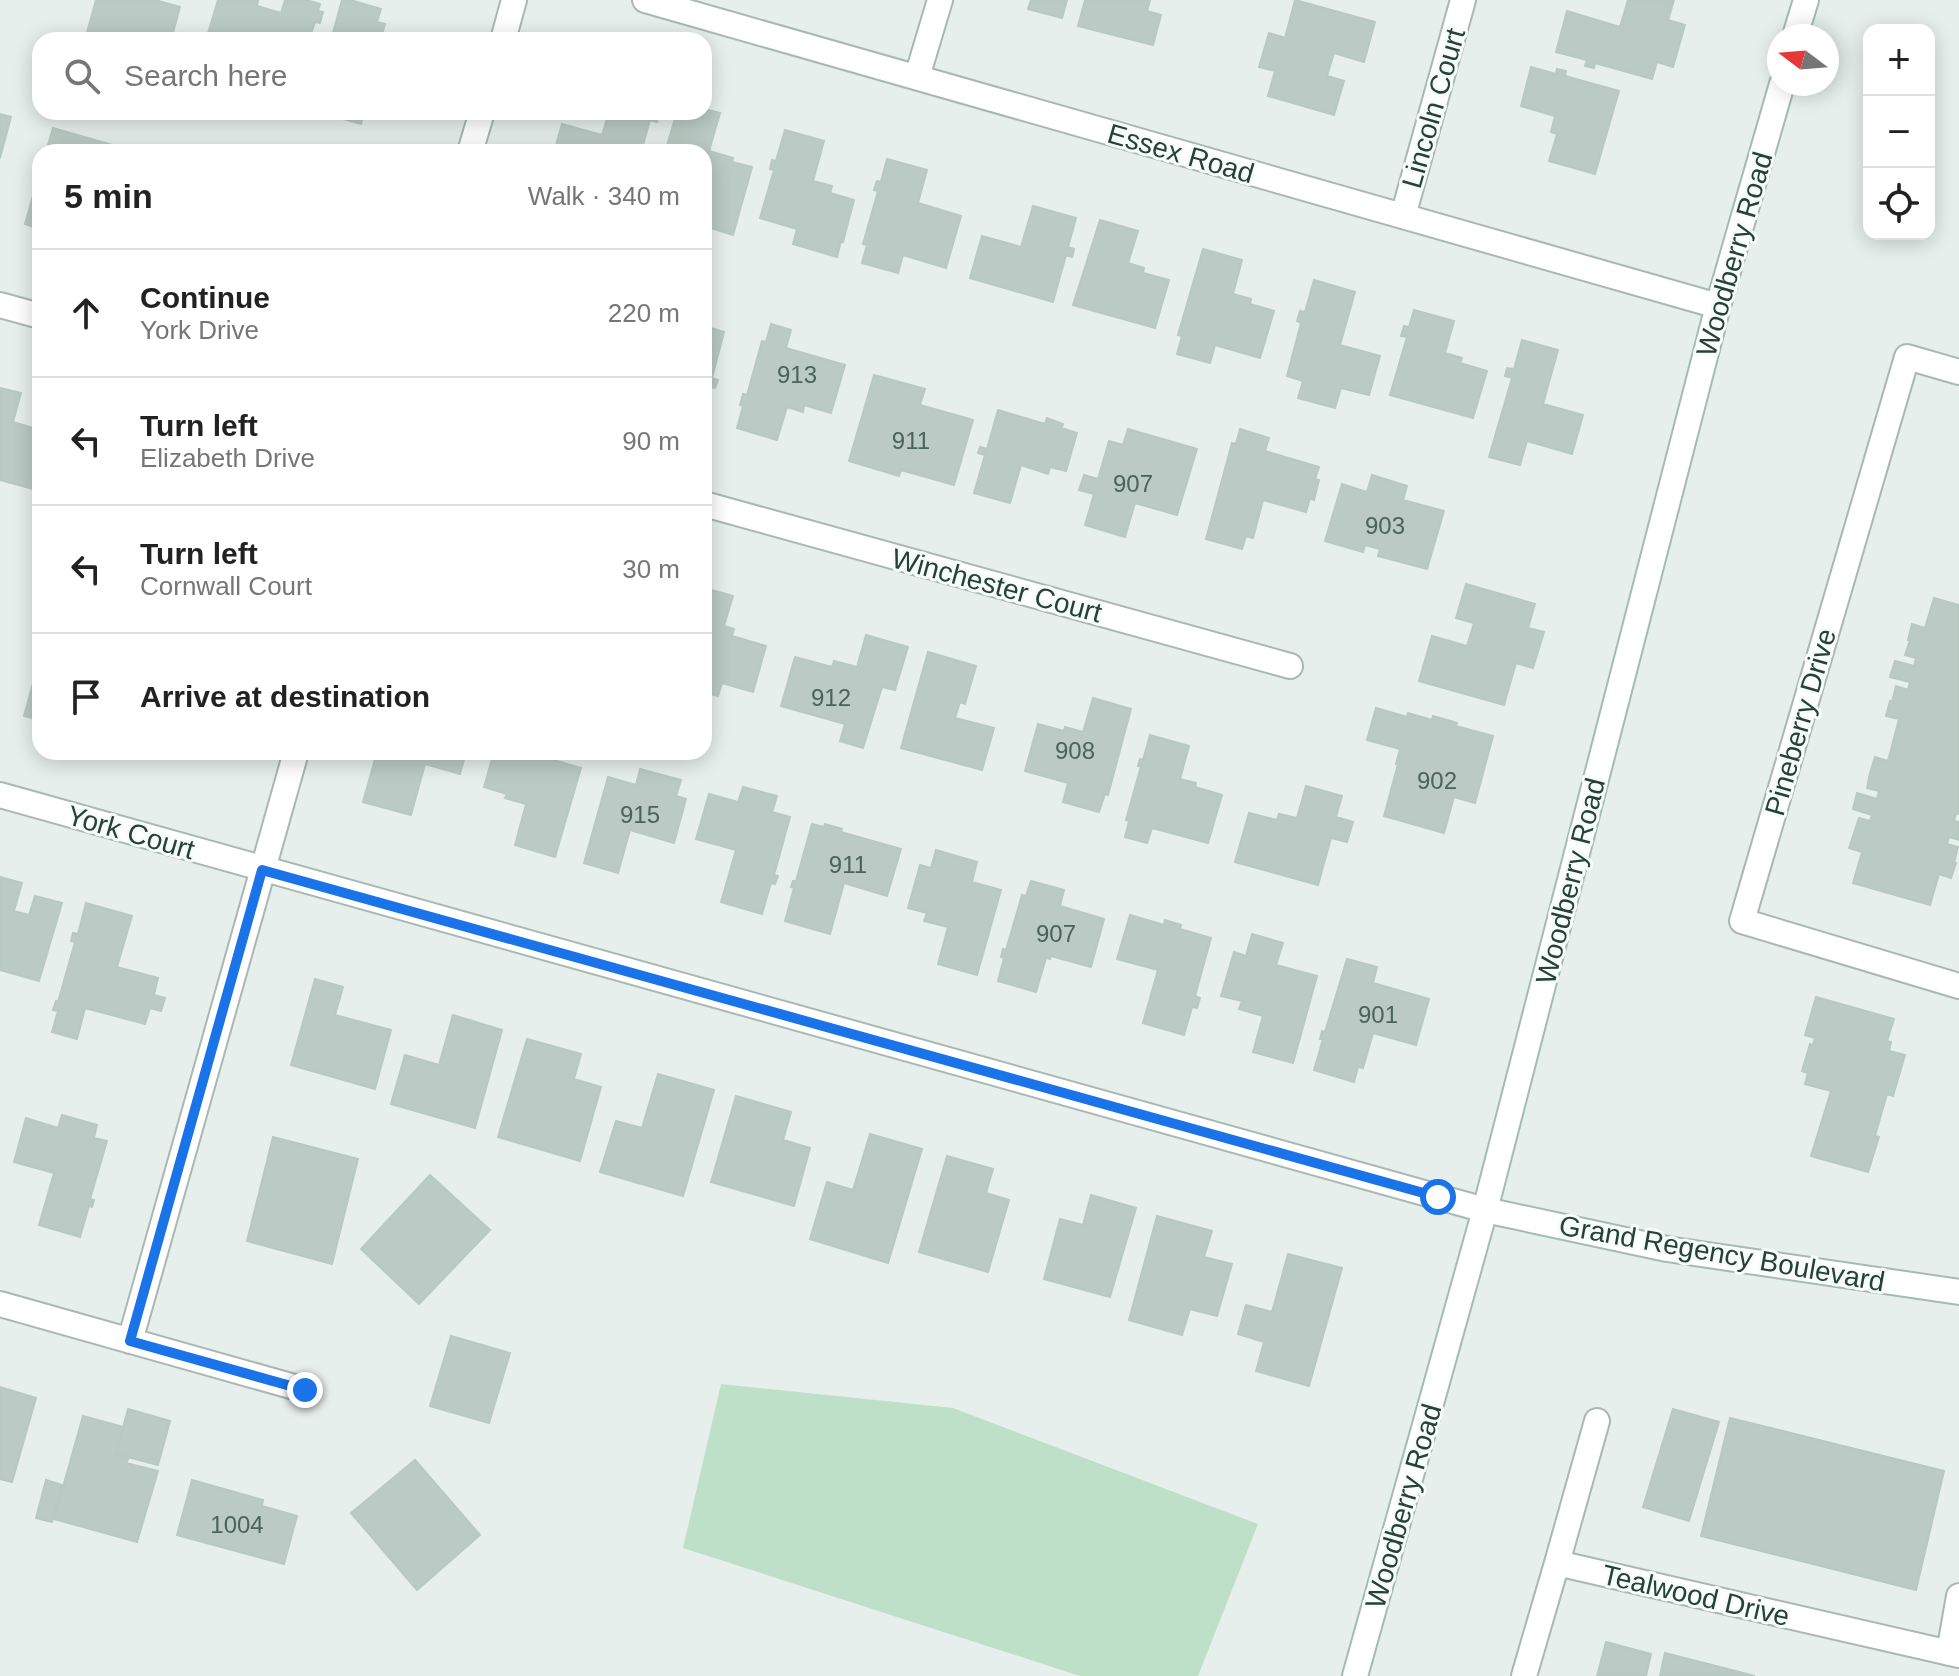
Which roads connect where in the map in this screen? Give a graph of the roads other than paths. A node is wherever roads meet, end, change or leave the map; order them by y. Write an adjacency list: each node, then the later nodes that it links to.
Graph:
1 (514, 0): 7 (street)
2 (645, 0): 8 (street, Essex Road)
3 (940, 0): 8 (street)
4 (1463, 0): 12 (street, Lincoln Court)
5 (1806, 0): 6 (street)
6 (1799, 24)
7 (505, 32)
8 (917, 77): 12 (street, Essex Road)
9 (1779, 96): 14 (street, Woodberry Road)
10 (480, 120): 11 (street)
11 (472, 144)
12 (1403, 216): 14 (street, Essex Road)
13 (0, 305): 15 (street)
14 (1718, 306): 23 (street, Woodberry Road)
15 (32, 314)
16 (1959, 372): 22 (street, Pineberry Drive)
17 (712, 506): 18 (street, Winchester Court)
18 (1290, 666)
19 (294, 760): 21 (street)
20 (0, 795): 21 (street, York Court)
21 (262, 870): 23 (street, York Court); 26 (street)
22 (1959, 986)
23 (1485, 1210): 24 (street, Grand Regency Boulevard); 32 (street, Woodberry Road)
24 (1959, 1292)
25 (0, 1304): 26 (street)
26 (130, 1341): 27 (street)
27 (305, 1390)
28 (1597, 1421): 29 (street)
29 (1557, 1563): 31 (street, Tealwood Drive); 33 (street)
30 (1959, 1596): 31 (street, Tealwood Drive)
31 (1954, 1654)
32 (1355, 1676)
33 (1524, 1676)

